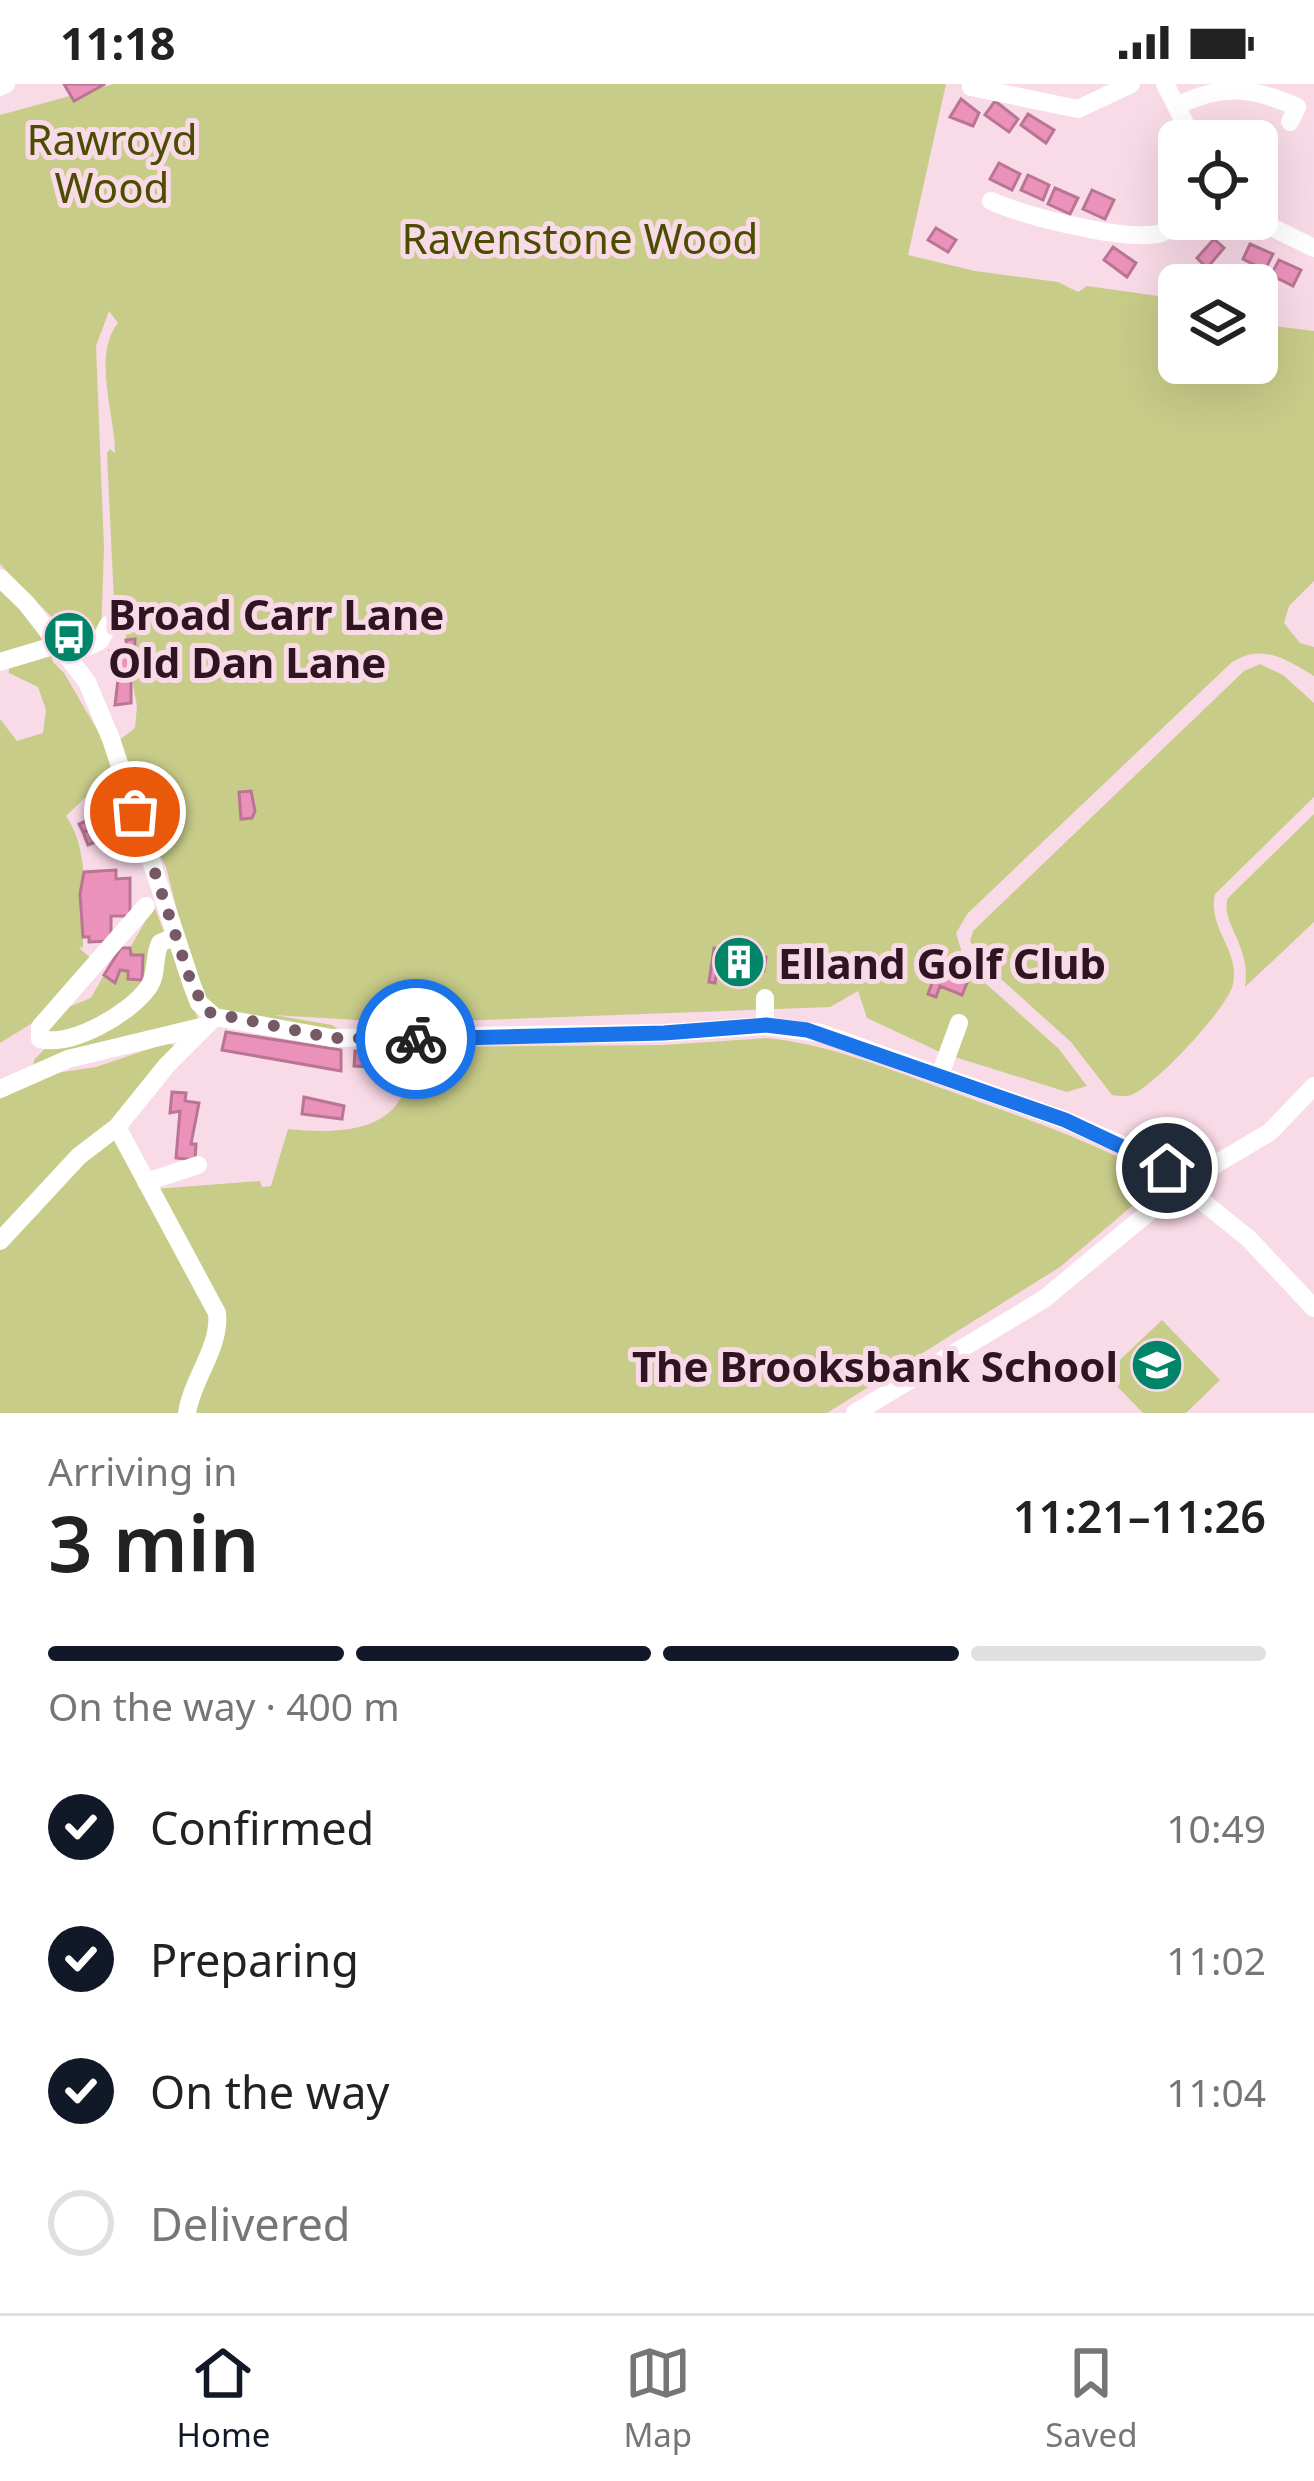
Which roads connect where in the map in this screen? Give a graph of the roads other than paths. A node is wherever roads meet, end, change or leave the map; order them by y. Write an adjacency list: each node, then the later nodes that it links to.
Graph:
1 (1130, 84): 3 (street)
2 (1165, 84): 4 (street)
3 (971, 87)
4 (1179, 105): 5 (street); 6 (street)
5 (1185, 120)
6 (1290, 122)
7 (991, 200): 9 (street)
8 (1278, 230): 10 (street)
9 (1158, 234)
10 (1314, 248)
11 (0, 578): 13 (street)
12 (108, 625): 13 (street)
13 (64, 650): 14 (street); 16 (street)
14 (0, 662)
15 (146, 906): 16 (street)
16 (176, 935): 18 (street)
17 (765, 998): 20 (street)
18 (210, 1021): 20 (street); 22 (street); 24 (street)
19 (959, 1023): 21 (street)
20 (766, 1025): 21 (street)
21 (940, 1075): 27 (street)
22 (0, 1088)
23 (1310, 1098): 27 (street)
24 (117, 1127): 26 (street); 28 (street)
25 (198, 1165): 26 (street)
26 (146, 1181): 30 (street)
27 (1184, 1183): 29 (street); 31 (street)
28 (0, 1241)
29 (1314, 1308)
30 (187, 1413)
31 (855, 1413)

